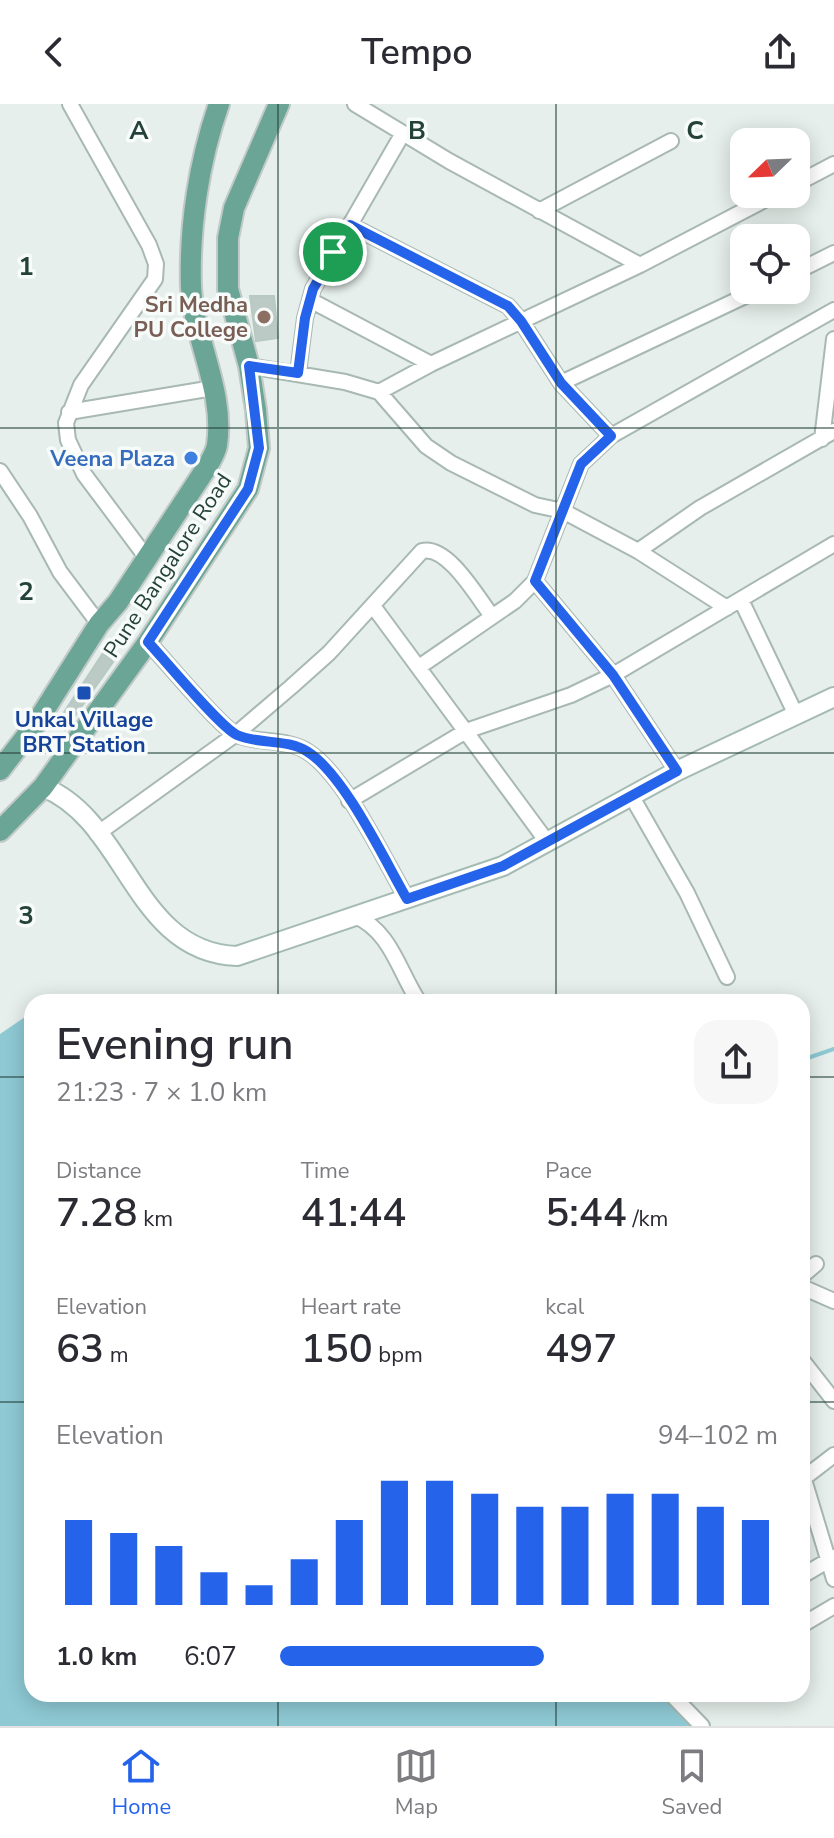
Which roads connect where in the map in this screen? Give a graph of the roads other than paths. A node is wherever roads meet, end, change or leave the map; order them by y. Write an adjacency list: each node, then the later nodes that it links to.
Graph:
1 (70, 104): 26 (street)
2 (219, 104): 24 (main road, Pune Bangalore Road)
3 (279, 104): 21 (main road, Pune Bangalore Road)
4 (355, 104): 5 (street)
5 (403, 133): 10 (street); 11 (street)
6 (671, 141): 10 (street)
7 (834, 164): 8 (street)
8 (810, 177)
9 (749, 208): 13 (street)
10 (539, 211): 13 (street)
11 (350, 225): 15 (street); 18 (street)
12 (834, 253): 14 (street)
13 (640, 265): 18 (street)
14 (810, 265)
15 (310, 300): 20 (street); 22 (street)
16 (730, 303): 23 (street)
17 (834, 310): 28 (street)
18 (521, 321): 20 (street); 23 (street)
19 (834, 339): 27 (street)
20 (431, 364): 25 (street)
21 (249, 366): 22 (street); 40 (main road, Pune Bangalore Road)
22 (298, 373): 25 (street)
23 (561, 383): 28 (street)
24 (213, 388): 26 (street); 33 (main road, Pune Bangalore Road)
25 (379, 392): 30 (street)
26 (69, 412): 33 (street)
27 (828, 435): 32 (street)
28 (611, 436): 30 (street)
29 (0, 471): 39 (street)
30 (563, 511): 32 (street); 34 (street)
31 (834, 544): 35 (street)
32 (638, 551): 37 (street)
33 (146, 557): 39 (main road, Pune Bangalore Road)
34 (535, 581): 38 (street); 42 (street)
35 (741, 600): 37 (street); 44 (street)
36 (373, 606): 38 (street); 41 (street); 46 (street)
37 (727, 608): 42 (street)
38 (492, 616): 41 (street)
39 (99, 624): 47 (main road, Pune Bangalore Road)
40 (148, 642): 46 (street); 49 (main road, Pune Bangalore Road)
41 (419, 667): 45 (street)
42 (613, 675): 45 (street); 48 (street)
43 (834, 697): 44 (street)
44 (796, 715): 48 (street)
45 (466, 731): 51 (street); 54 (street)
46 (236, 734): 51 (street); 53 (street)
47 (0, 770)
48 (677, 771): 50 (street)
49 (43, 787): 52 (main road, Pune Bangalore Road); 53 (street)
50 (632, 797): 54 (street); 57 (street)
51 (349, 801): 55 (street)
52 (0, 831)
53 (97, 834): 56 (street)
54 (548, 843): 55 (street)
55 (407, 899): 56 (street)
56 (355, 916): 58 (street)
57 (727, 977)
58 (415, 994)
59 (816, 1264): 60 (street)
60 (810, 1269)
61 (810, 1290): 62 (street)
62 (834, 1301)
63 (810, 1370): 64 (street)
64 (834, 1401)
65 (834, 1455): 66 (street)
66 (810, 1471)
67 (810, 1519): 68 (street)
68 (832, 1559): 69 (street); 70 (street)
69 (810, 1571)
70 (834, 1579)
71 (834, 1606): 72 (street)
72 (810, 1620)
73 (679, 1702): 74 (street)
74 (702, 1726)

